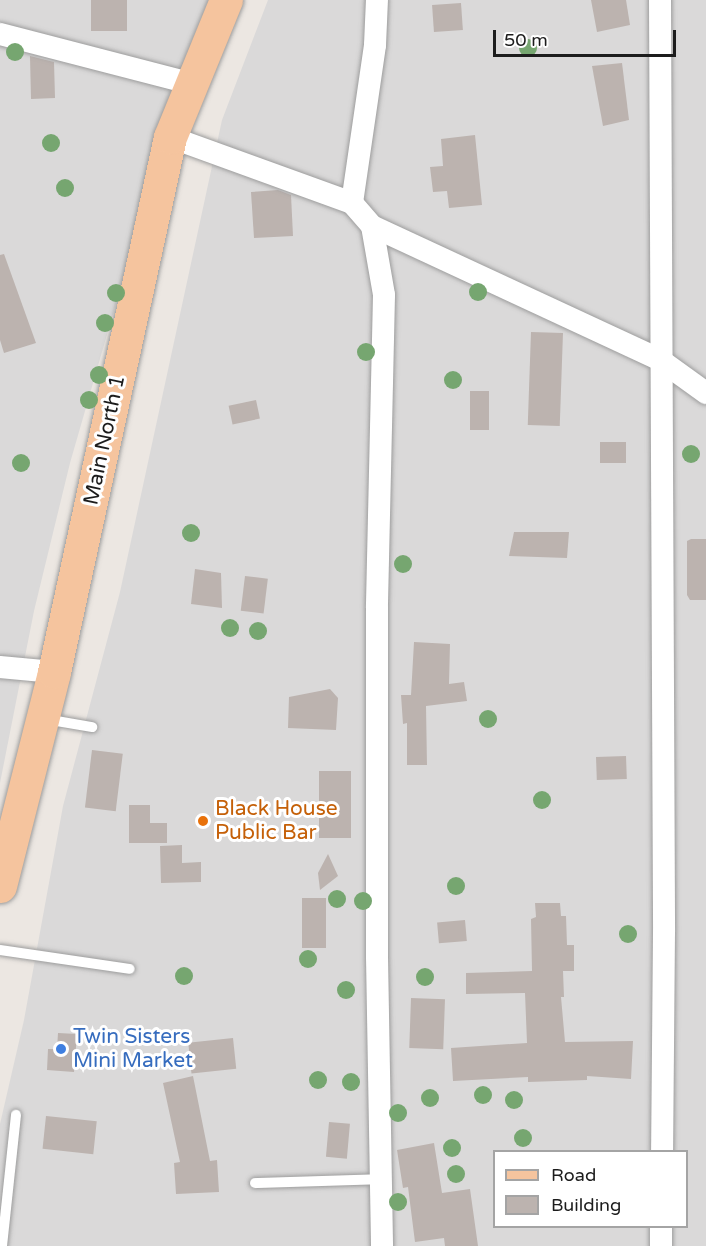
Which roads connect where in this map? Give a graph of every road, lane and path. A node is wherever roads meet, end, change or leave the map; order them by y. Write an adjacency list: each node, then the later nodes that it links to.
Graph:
1 (225, 0): 5 (main road, Main North 1)
2 (377, 0): 7 (street)
3 (660, 0): 9 (street)
4 (0, 34): 5 (street)
5 (194, 84): 6 (main road, Main North 1)
6 (170, 137): 7 (street); 12 (main road, Main North 1)
7 (352, 203): 8 (street)
8 (372, 226): 9 (street); 20 (street)
9 (659, 359): 10 (street); 19 (street)
10 (706, 393)
11 (0, 667): 12 (street)
12 (54, 672): 13 (main road, Main North 1)
13 (42, 718): 14 (lane); 15 (main road, Main North 1)
14 (92, 727)
15 (0, 886)
16 (0, 950): 17 (lane)
17 (130, 969)
18 (16, 1115): 23 (lane)
19 (662, 1150)
20 (381, 1179): 21 (lane); 24 (street)
21 (255, 1183)
22 (661, 1228): 25 (street)
23 (2, 1246)
24 (382, 1246)
25 (661, 1246)

